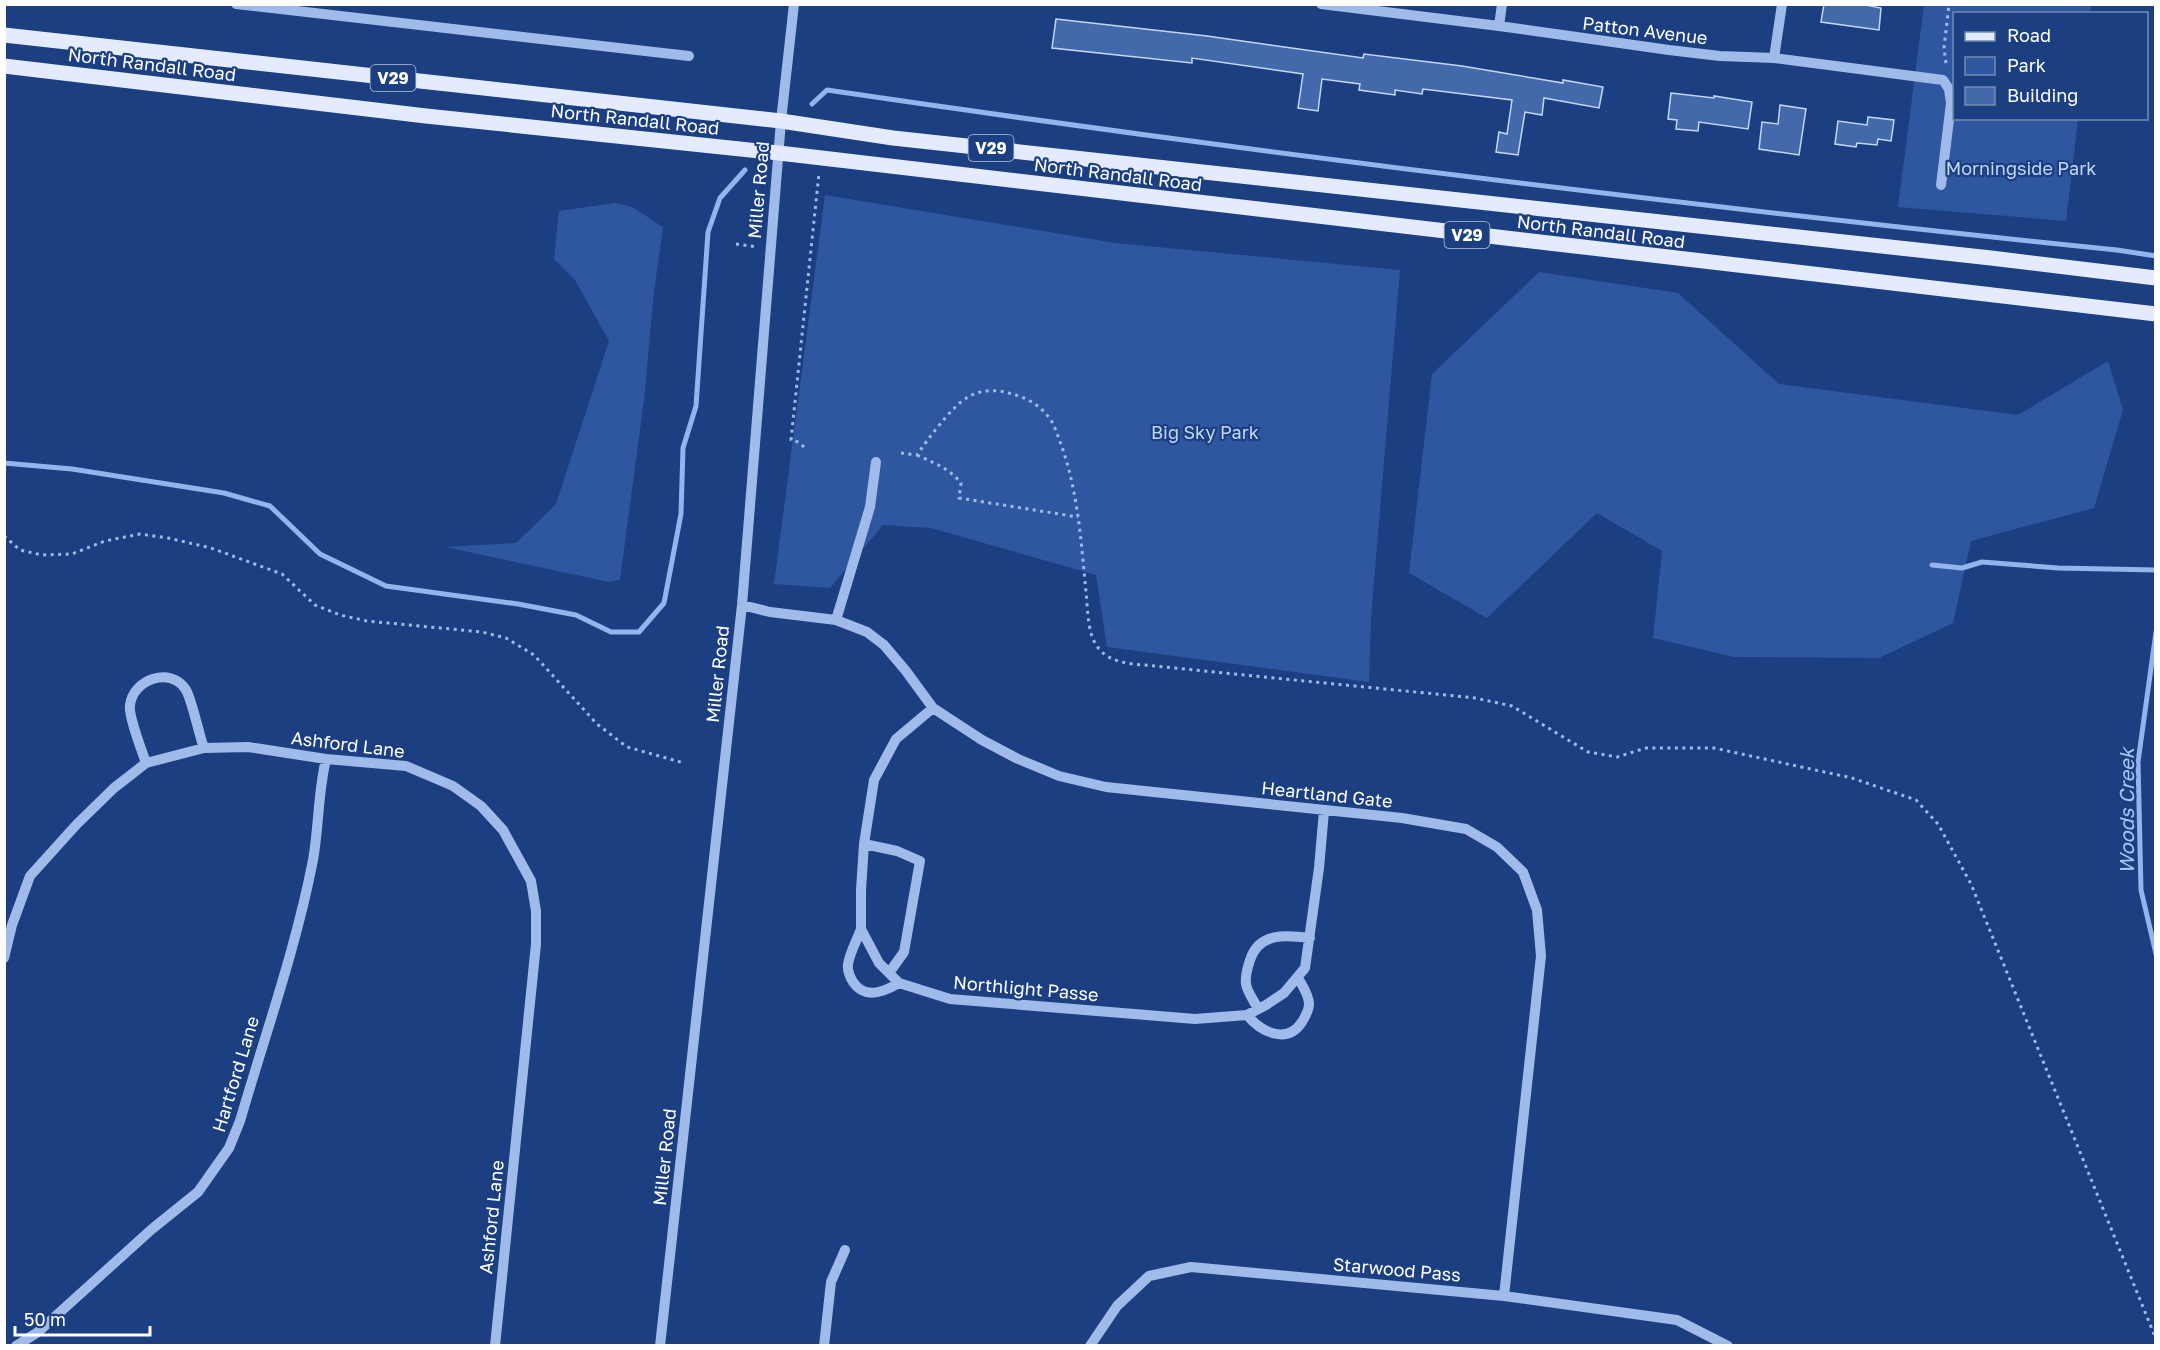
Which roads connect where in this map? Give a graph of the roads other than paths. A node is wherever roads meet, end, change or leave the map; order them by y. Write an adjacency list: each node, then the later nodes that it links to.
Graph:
1 (236, 4): 8 (street)
2 (794, 4): 11 (street, Miller Road)
3 (1321, 4): 6 (street, Patton Avenue)
4 (1502, 4): 6 (street)
5 (1782, 4): 9 (street)
6 (1499, 26): 9 (street, Patton Avenue)
7 (4, 34): 11 (main road, North Randall Road / V29)
8 (689, 56)
9 (1774, 58): 13 (street, Patton Avenue)
10 (4, 66): 12 (main road, North Randall Road / V29)
11 (781, 121): 12 (street, Miller Road); 14 (main road, North Randall Road / V29)
12 (778, 153): 15 (main road, North Randall Road / V29); 17 (street, Miller Road)
13 (1941, 185)
14 (2156, 278)
15 (2156, 314)
16 (876, 462): 18 (street)
17 (741, 605): 18 (street, Heartland Gate); 37 (street, Miller Road)
18 (836, 620): 19 (street, Heartland Gate)
19 (933, 708): 23 (street, Heartland Gate); 24 (street, Northlight Passe)
20 (204, 748): 21 (street, Ashford Lane); 22 (street, Ashford Lane); 22 (street)
21 (326, 759): 35 (street, Hartford Lane); 36 (street, Ashford Lane)
22 (146, 763): 27 (street, Ashford Lane)
23 (1324, 811): 26 (street, Northlight Passe); 34 (street, Heartland Gate)
24 (864, 844): 25 (street, Northlight Passe); 28 (street)
25 (861, 928): 28 (street, Northlight Passe); 30 (street)
26 (1310, 938): 29 (street, Northlight Passe); 31 (street)
27 (4, 958)
28 (889, 973): 30 (street, Northlight Passe)
29 (1298, 978): 31 (street, Northlight Passe); 32 (street)
30 (899, 983): 32 (street, Northlight Passe)
31 (1258, 1009): 32 (street, Northlight Passe)
32 (1247, 1015)
33 (845, 1250): 38 (street)
34 (1504, 1296): 39 (street, Starwood Pass); 40 (street, Starwood Pass)
35 (16, 1346)
36 (495, 1346)
37 (660, 1346)
38 (824, 1346)
39 (1090, 1346)
40 (1728, 1346)

